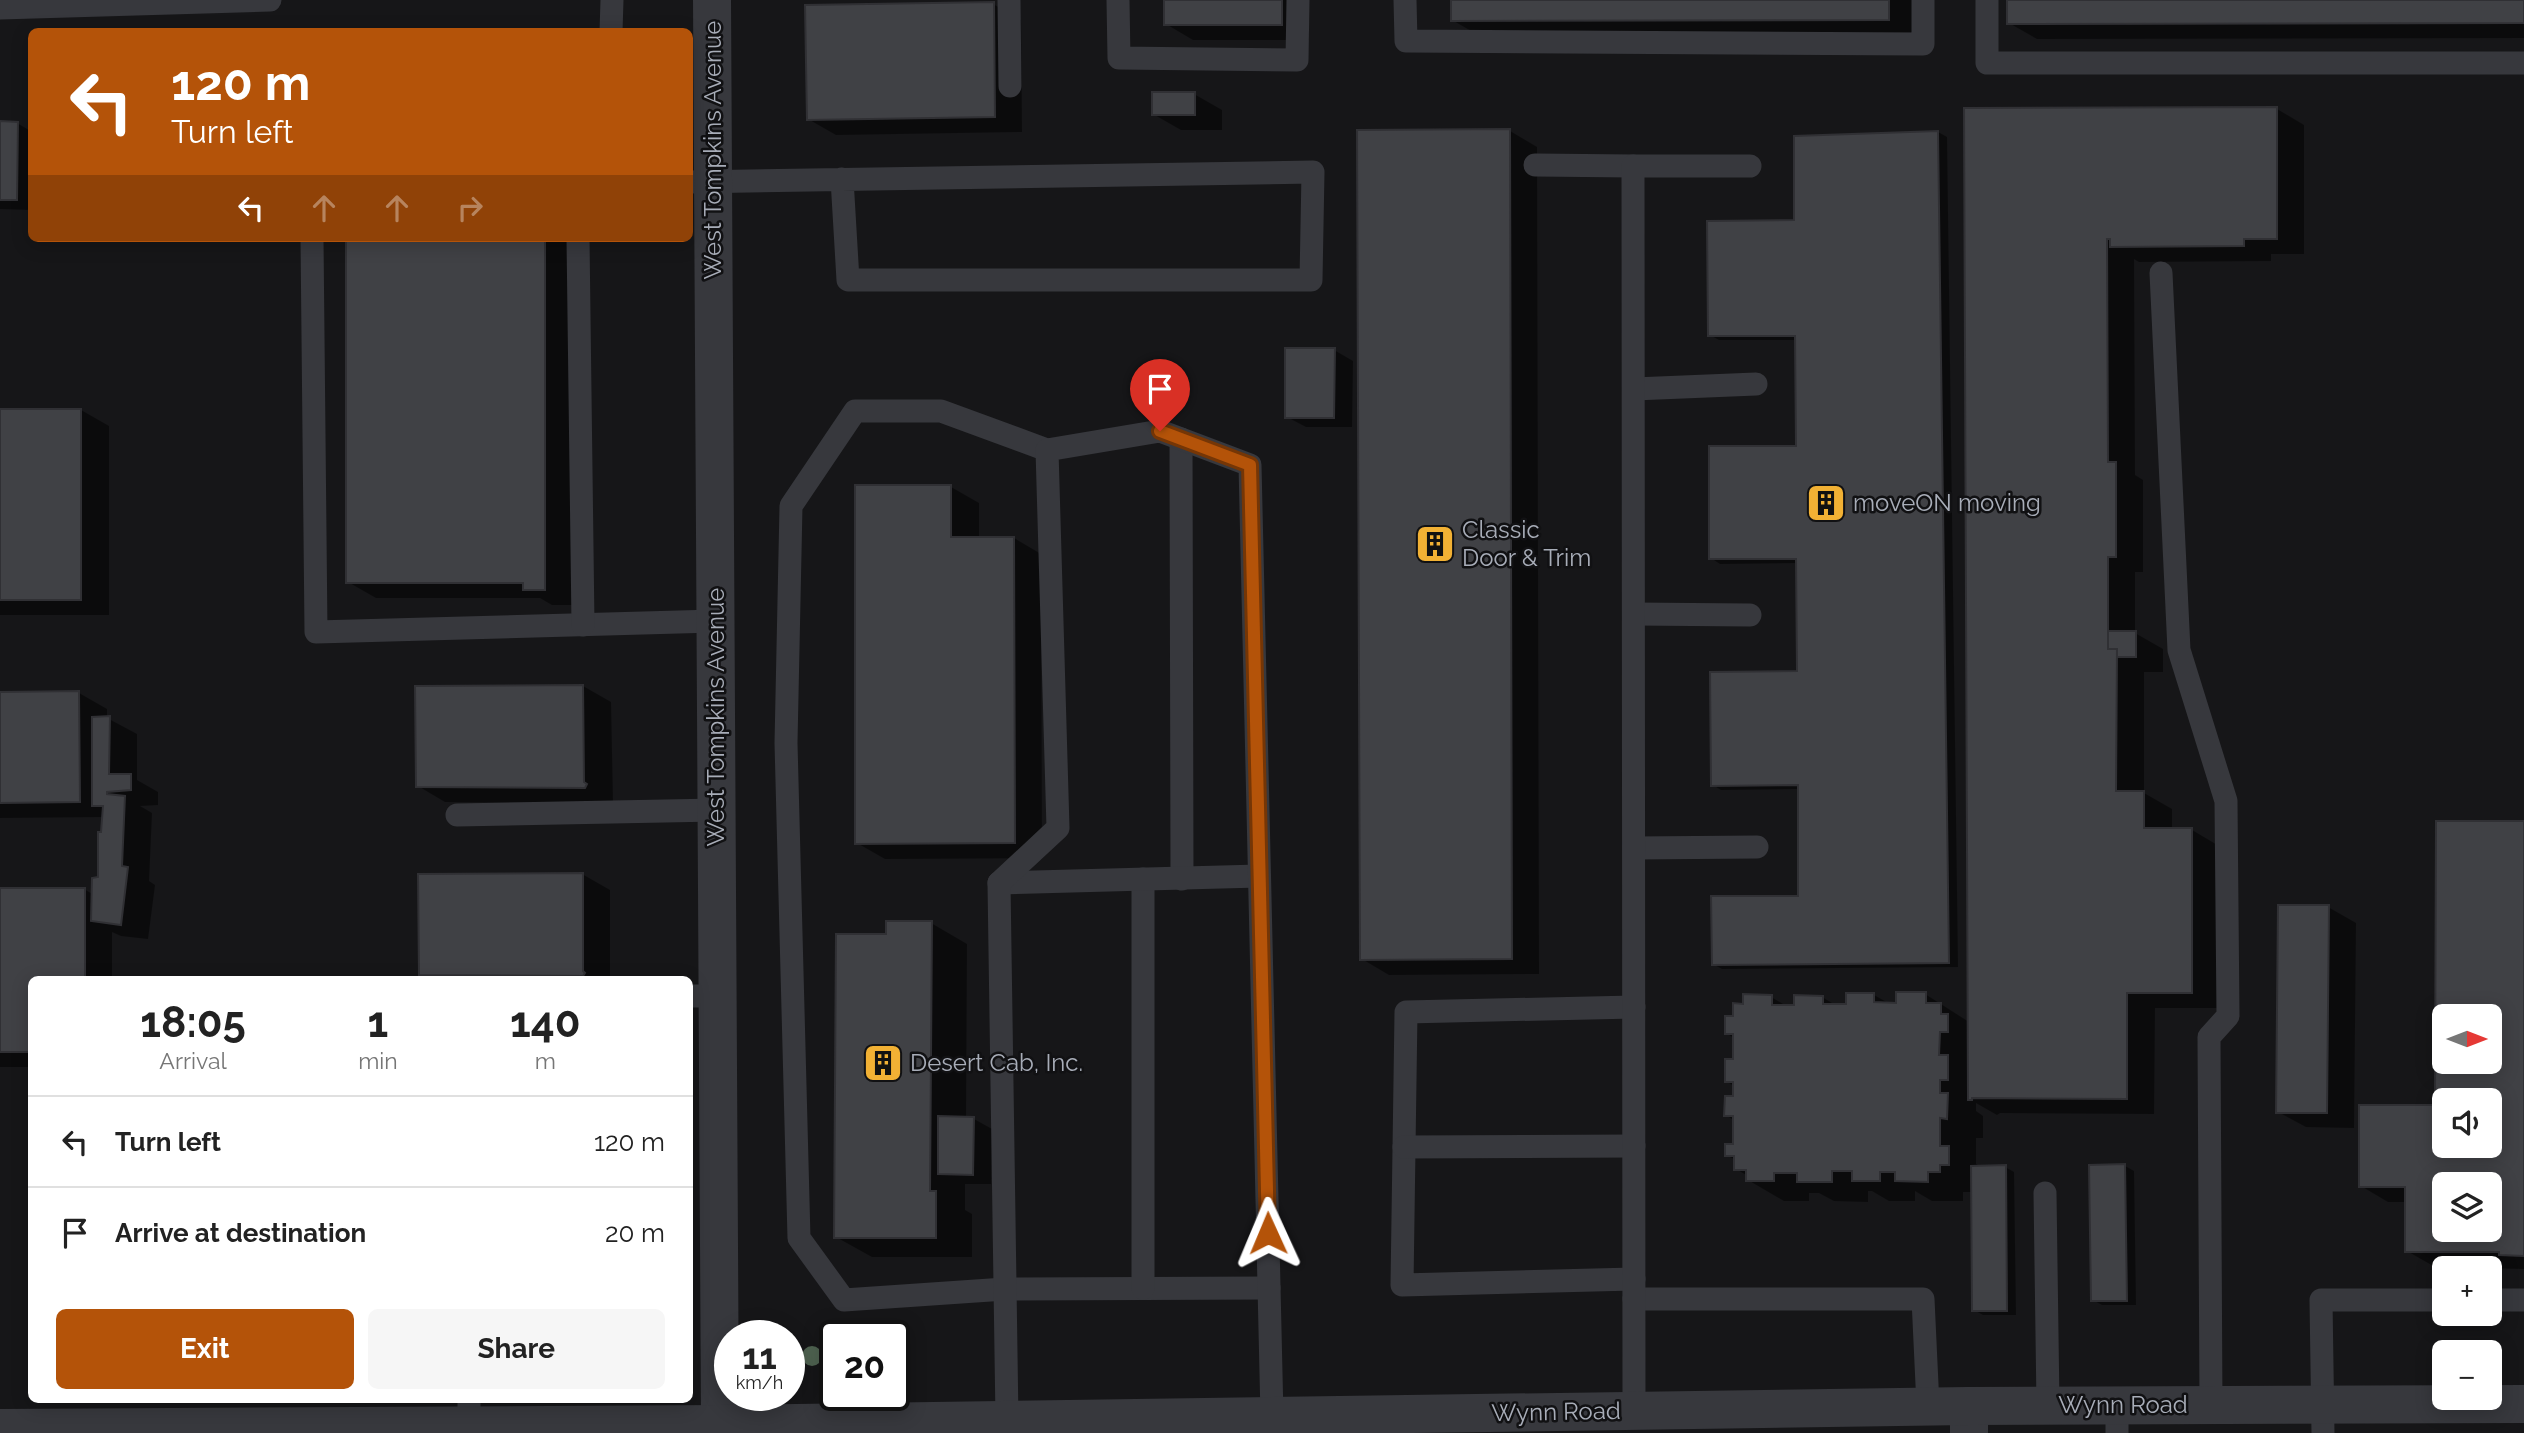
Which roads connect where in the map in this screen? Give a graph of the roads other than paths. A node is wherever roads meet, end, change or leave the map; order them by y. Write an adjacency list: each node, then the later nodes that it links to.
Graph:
1 (270, 0): 10 (lane)
2 (612, 0): 11 (lane)
3 (712, 0): 18 (street, West Tompkins Avenue)
4 (1009, 0): 13 (lane)
5 (1118, 0): 6 (lane)
6 (1298, 0)
7 (1405, 0): 8 (lane)
8 (1923, 0)
9 (1987, 0): 12 (lane)
10 (0, 9)
11 (611, 28)
12 (2524, 64)
13 (1010, 86)
14 (1535, 165): 15 (lane)
15 (1633, 166): 16 (lane); 23 (lane)
16 (1751, 166)
17 (842, 179): 17 (lane); 18 (lane)
18 (701, 181): 28 (street, West Tompkins Avenue)
19 (312, 242): 29 (lane)
20 (578, 242): 29 (lane)
21 (2161, 273): 52 (lane)
22 (1756, 384): 23 (lane)
23 (1634, 389): 26 (lane)
24 (1181, 439): 25 (lane); 34 (lane); 36 (lane)
25 (1047, 450): 37 (lane); 45 (lane)
26 (1634, 614): 27 (lane); 33 (lane)
27 (1751, 615)
28 (715, 621): 29 (lane); 30 (street, West Tompkins Avenue)
29 (583, 625)
30 (717, 810): 31 (lane); 38 (street, West Tompkins Avenue)
31 (457, 816)
32 (1757, 847): 33 (lane)
33 (1634, 848): 39 (lane)
34 (1259, 876): 36 (lane); 44 (lane)
35 (1143, 879): 36 (lane); 37 (lane); 43 (lane)
36 (1182, 879)
37 (999, 883): 45 (lane)
38 (704, 996): 67 (street, West Tompkins Avenue)
39 (1634, 1007): 40 (lane); 41 (lane)
40 (1634, 1146): 41 (lane); 46 (lane)
41 (1404, 1147): 46 (lane)
42 (2045, 1194): 51 (lane)
43 (1143, 1288): 44 (lane); 45 (lane)
44 (1269, 1288): 56 (lane)
45 (1005, 1289): 61 (lane)
46 (1634, 1289): 53 (lane); 57 (lane)
47 (2432, 1300): 60 (lane)
48 (2502, 1300): 49 (lane)
49 (2524, 1300)
50 (2524, 1404): 60 (street, Wynn Road)
51 (2048, 1405): 58 (street, Wynn Road); 59 (street, Wynn Road)
52 (2211, 1405): 59 (street, Wynn Road); 60 (street, Wynn Road)
53 (1928, 1406): 58 (street, Wynn Road); 62 (street, Wynn Road)
54 (588, 1412): 55 (street, Wynn Road); 67 (street, Wynn Road)
55 (469, 1413): 66 (street, Wynn Road)
56 (1272, 1416): 63 (street, Wynn Road); 64 (street, Wynn Road)
57 (1611, 1418): 62 (street, Wynn Road); 63 (street, Wynn Road)
58 (1969, 1419)
59 (2117, 1419)
60 (2323, 1419)
61 (1007, 1420): 64 (street, Wynn Road); 67 (street, Wynn Road)
62 (1736, 1421)
63 (1399, 1424)
64 (1225, 1425)
65 (0, 1427): 66 (street, Wynn Road)
66 (422, 1429)
67 (720, 1429)

